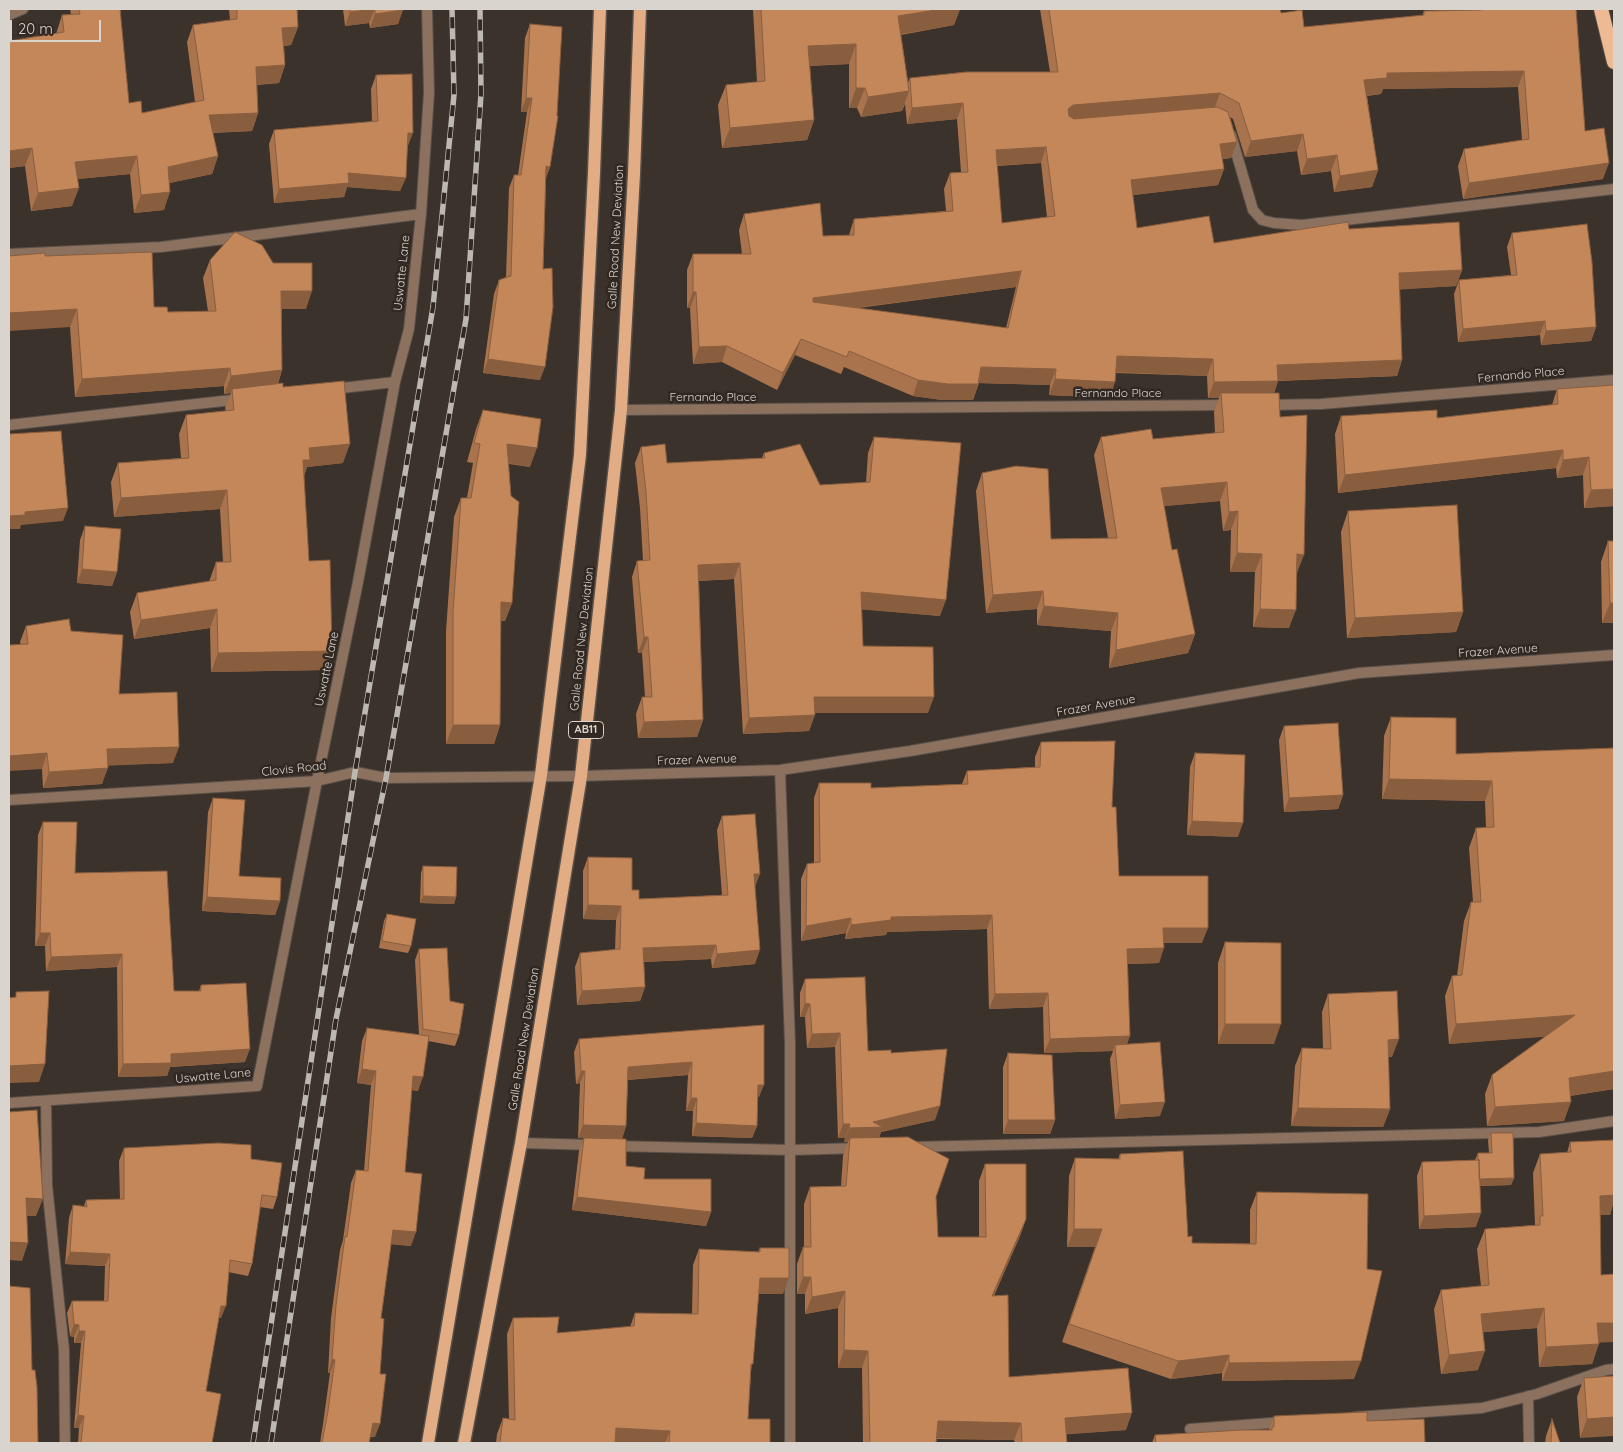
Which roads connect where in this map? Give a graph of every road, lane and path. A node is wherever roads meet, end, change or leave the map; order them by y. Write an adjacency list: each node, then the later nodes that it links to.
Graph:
1 (23, 9): 6 (street)
2 (427, 9): 10 (street, Uswatte Lane)
3 (600, 9): 20 (main road, Galle Road New Deviation)
4 (640, 9): 16 (main road, Galle Road New Deviation / AB11)
5 (1601, 9): 7 (highway)
6 (9, 15)
7 (1614, 62)
8 (1228, 123): 9 (street)
9 (1614, 188)
10 (421, 214): 11 (street); 13 (street, Uswatte Lane)
11 (9, 254)
12 (1614, 380): 16 (street, Fernando Place)
13 (395, 382): 14 (street); 22 (street, Uswatte Lane)
14 (325, 390)
15 (256, 397): 17 (street)
16 (621, 410): 21 (main road, Galle Road New Deviation / AB11)
17 (9, 425)
18 (1614, 655): 19 (street, Frazer Avenue)
19 (780, 770): 21 (street, Frazer Avenue); 30 (street)
20 (541, 776): 21 (street, Clovis Road); 22 (street, Clovis Road); 37 (main road, Galle Road New Deviation)
21 (581, 776): 27 (main road, Galle Road New Deviation / AB11)
22 (317, 781): 23 (street, Clovis Road); 24 (street, Uswatte Lane)
23 (9, 800)
24 (46, 1101): 25 (street, Uswatte Lane); 36 (street)
25 (9, 1103)
26 (1614, 1121): 28 (street)
27 (521, 1143): 30 (street); 38 (main road, Galle Road New Deviation / AB11)
28 (900, 1147)
29 (870, 1148): 30 (street)
30 (790, 1150): 39 (street)
31 (1614, 1369): 32 (street)
32 (1528, 1396): 33 (street); 40 (street)
33 (1346, 1417)
34 (1297, 1421): 35 (street)
35 (1190, 1429)
36 (65, 1443)
37 (428, 1443)
38 (464, 1443)
39 (790, 1443)
40 (1530, 1443)

